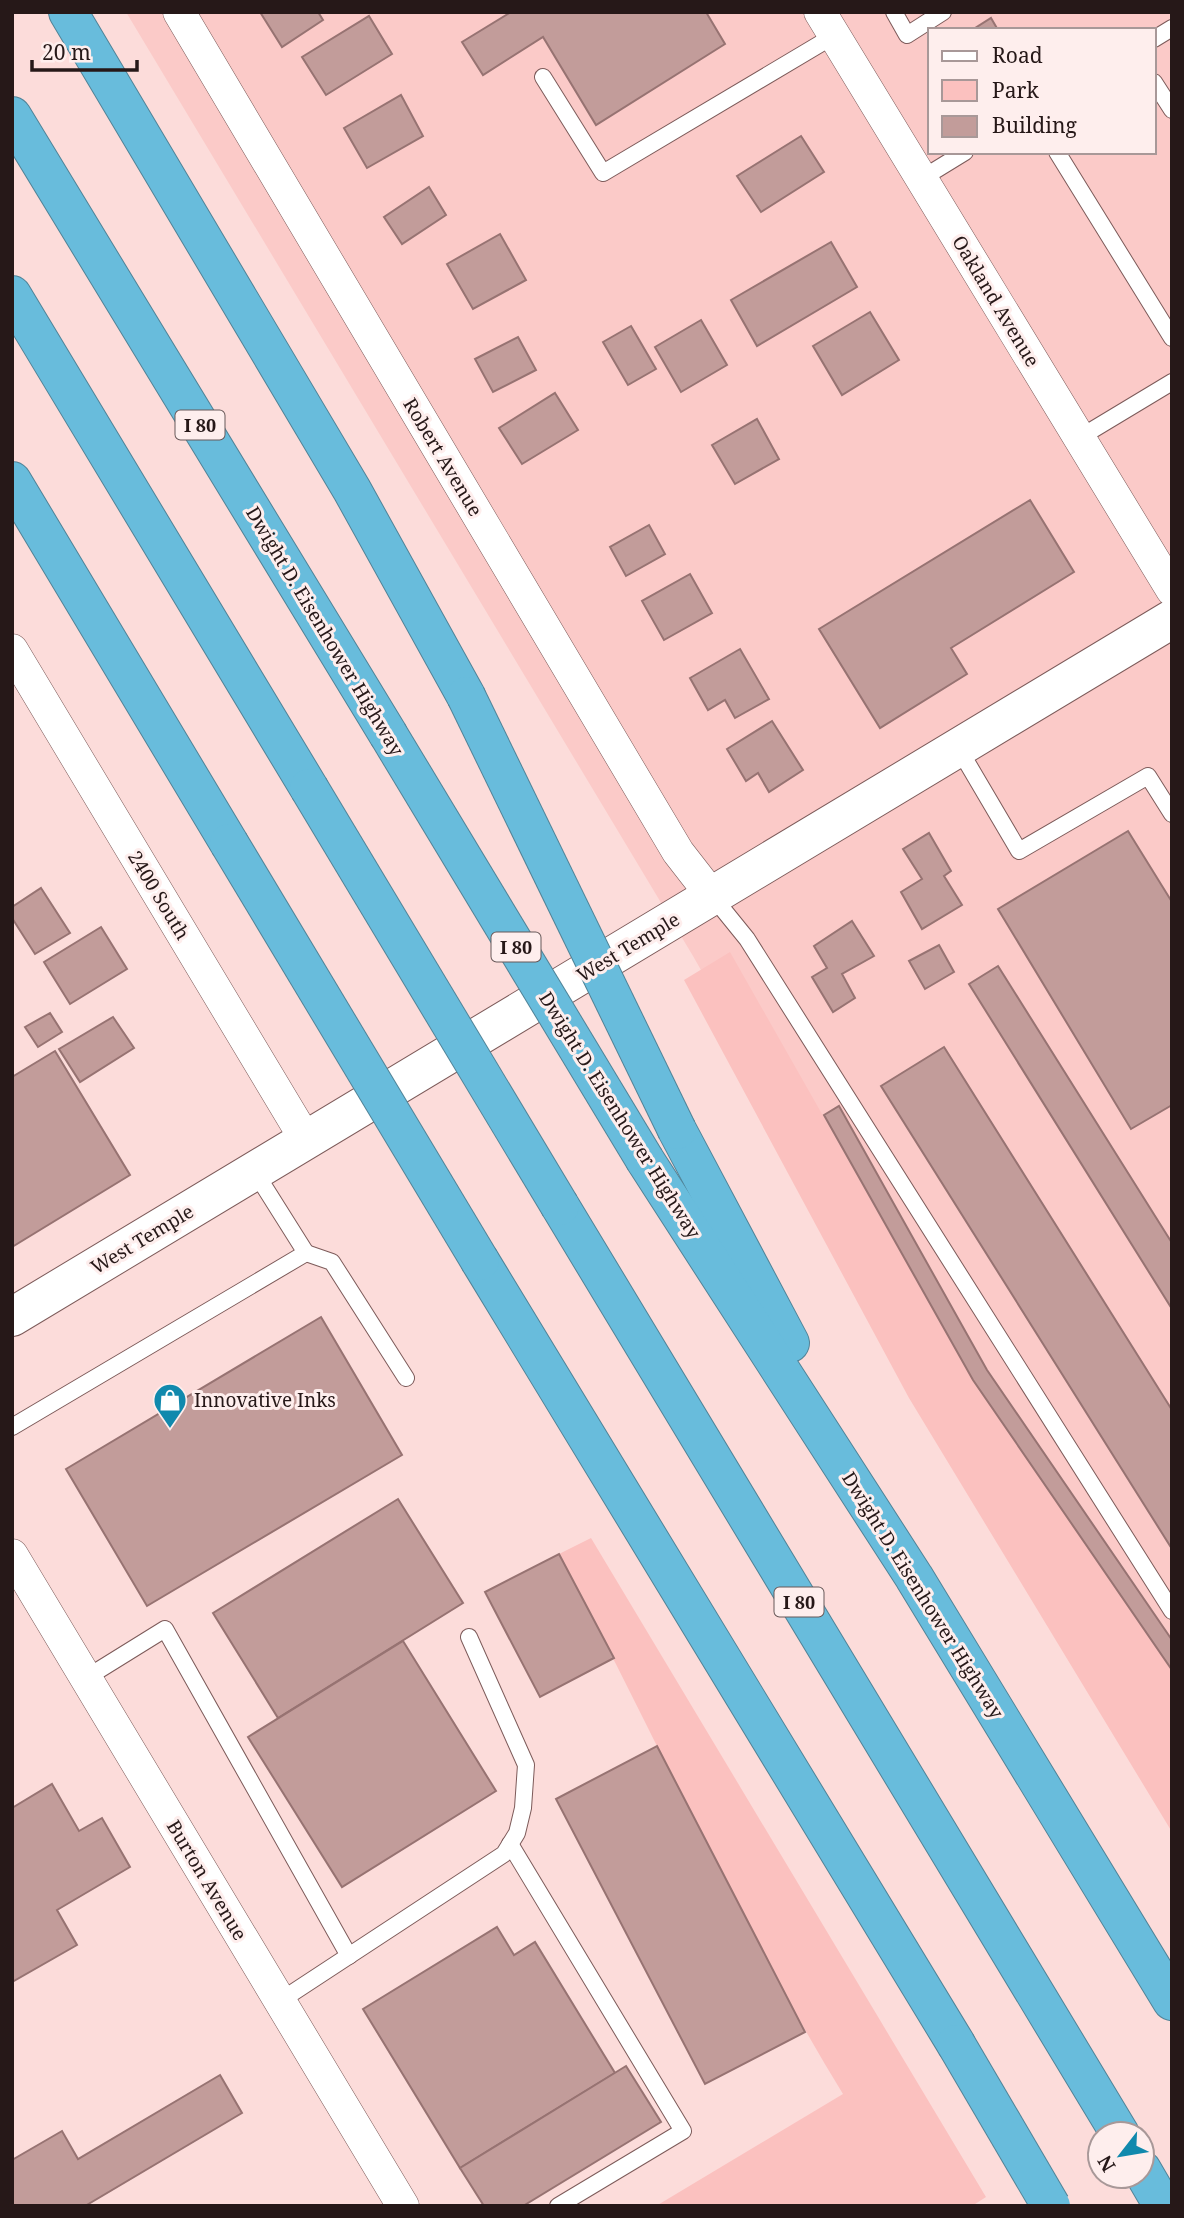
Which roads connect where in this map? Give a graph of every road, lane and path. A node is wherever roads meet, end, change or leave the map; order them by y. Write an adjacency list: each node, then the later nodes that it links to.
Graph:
1 (178, 12): 25 (street, Robert Avenue)
2 (894, 12): 3 (lane)
3 (943, 12)
4 (74, 21): 33 (highway, bridge)
5 (827, 24): 8 (lane); 14 (street, Oakland Avenue)
6 (1172, 28): 7 (lane)
7 (1156, 38)
8 (543, 78)
9 (1156, 85): 10 (lane)
10 (1172, 110)
11 (12, 116): 33 (highway, Dwight D. Eisenhower Highway / I 80, bridge)
12 (962, 154): 14 (lane)
13 (1058, 154): 16 (lane)
14 (922, 179): 18 (street, Oakland Avenue)
15 (12, 295): 41 (highway, I 80, bridge)
16 (1172, 338)
17 (1172, 382): 18 (lane)
18 (1079, 438): 20 (street, Oakland Avenue)
19 (12, 481): 45 (highway, bridge)
20 (1172, 590)
21 (1172, 619): 23 (street, West Temple)
22 (12, 649): 26 (street, 2400 South)
23 (959, 749): 24 (lane); 25 (street, West Temple)
24 (1172, 814)
25 (713, 897): 26 (street, West Temple); 34 (lane)
26 (306, 1140): 27 (street, West Temple)
27 (255, 1172): 28 (lane); 29 (street, West Temple)
28 (306, 1253): 30 (lane); 31 (lane)
29 (12, 1317)
30 (406, 1378)
31 (12, 1427)
32 (12, 1555): 36 (street, Burton Avenue)
33 (914, 1577): 40 (highway, Dwight D. Eisenhower Highway / I 80)
34 (1172, 1611)
35 (469, 1637): 37 (lane)
36 (86, 1678): 38 (lane); 39 (street, Burton Avenue)
37 (510, 1844): 38 (lane); 44 (lane)
38 (349, 1956): 39 (lane)
39 (280, 2001): 43 (street, Burton Avenue)
40 (1172, 2001)
41 (1112, 2120)
42 (1154, 2190): 46 (highway)
43 (403, 2206)
44 (558, 2206)
45 (1051, 2206)
46 (1163, 2206)

